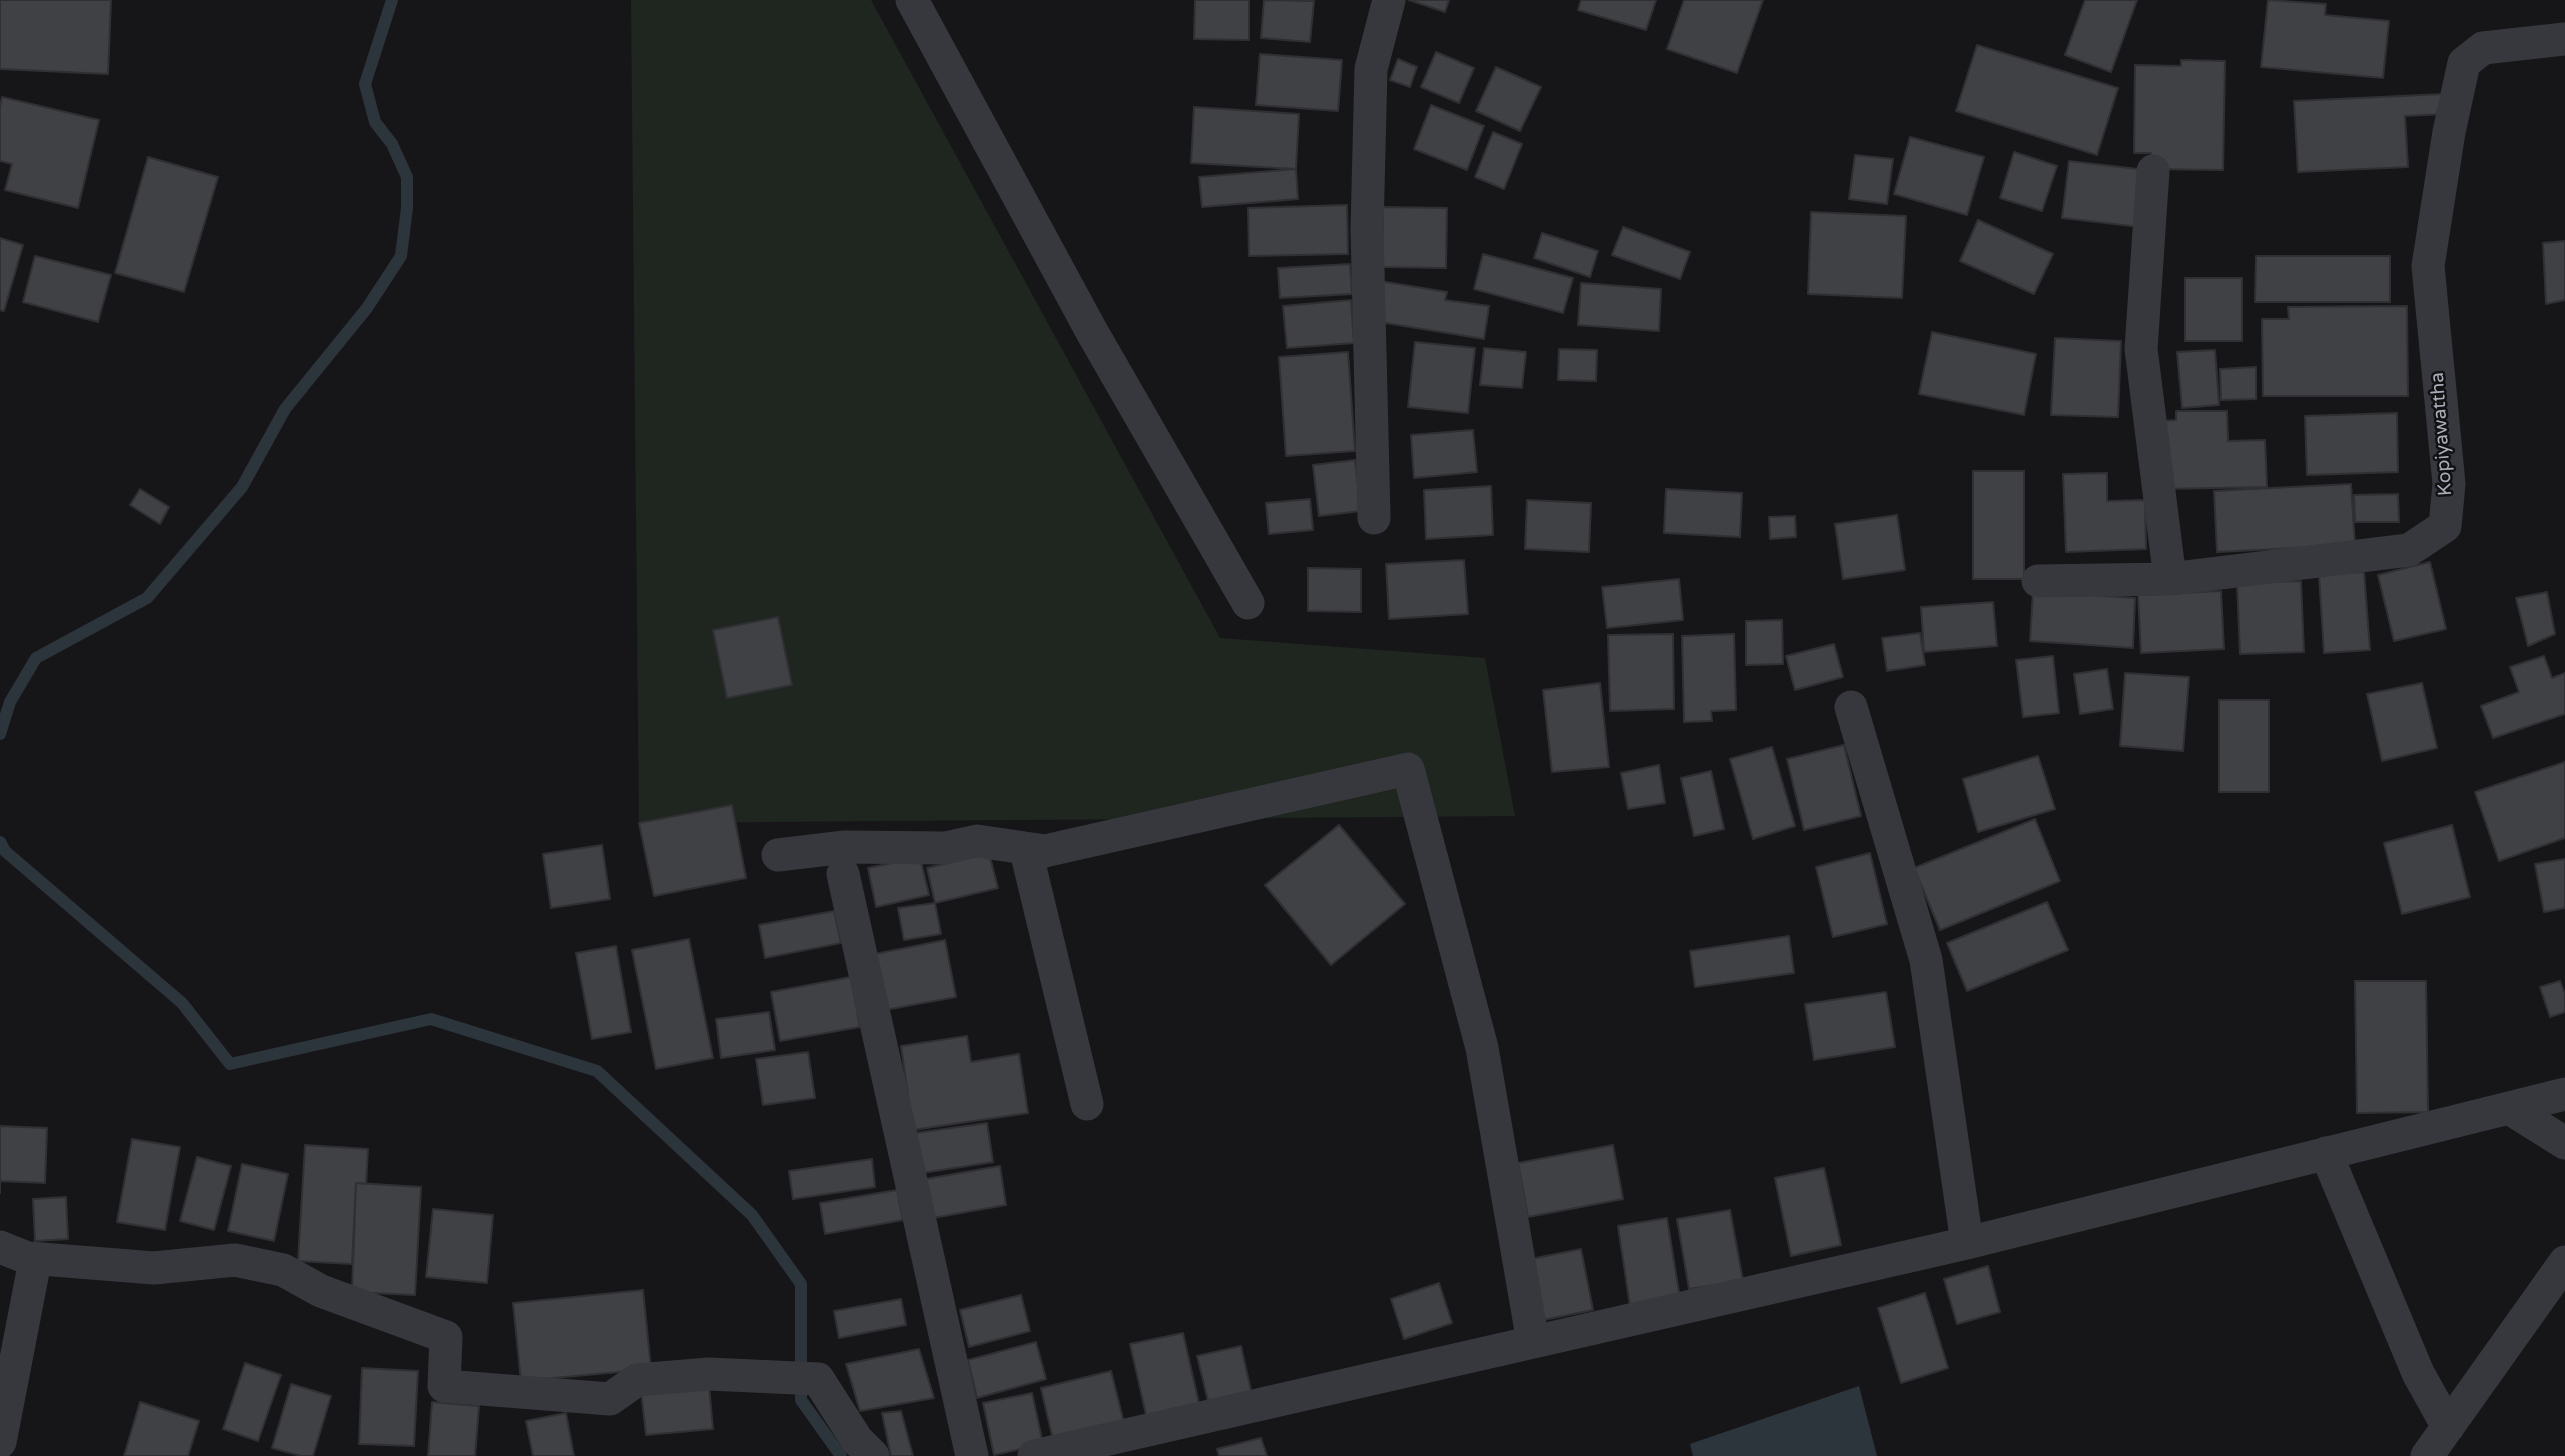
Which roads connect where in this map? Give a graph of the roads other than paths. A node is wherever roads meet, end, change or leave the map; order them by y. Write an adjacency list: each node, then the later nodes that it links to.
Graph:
1 (912, 0): 8 (street)
2 (1389, 0): 5 (street)
3 (2565, 39): 6 (street, Kopiyawattha)
4 (2153, 171): 6 (street)
5 (1374, 518)
6 (2171, 579): 7 (street, Kopiyawattha)
7 (2038, 581)
8 (1248, 603)
9 (1851, 707): 18 (street)
10 (1045, 851): 11 (street); 14 (street); 21 (street)
11 (778, 855)
12 (843, 874): 25 (street)
13 (2565, 1094): 15 (street)
14 (1087, 1104)
15 (2509, 1108): 16 (street); 17 (street)
16 (2565, 1143)
17 (2326, 1153): 18 (street); 22 (street)
18 (1967, 1243): 21 (street)
19 (14, 1253): 23 (street); 24 (street)
20 (2565, 1262): 22 (street)
21 (1533, 1342): 26 (street)
22 (2448, 1427): 27 (street)
23 (0, 1442)
24 (873, 1456)
25 (972, 1456)
26 (1034, 1456)
27 (2427, 1456)

